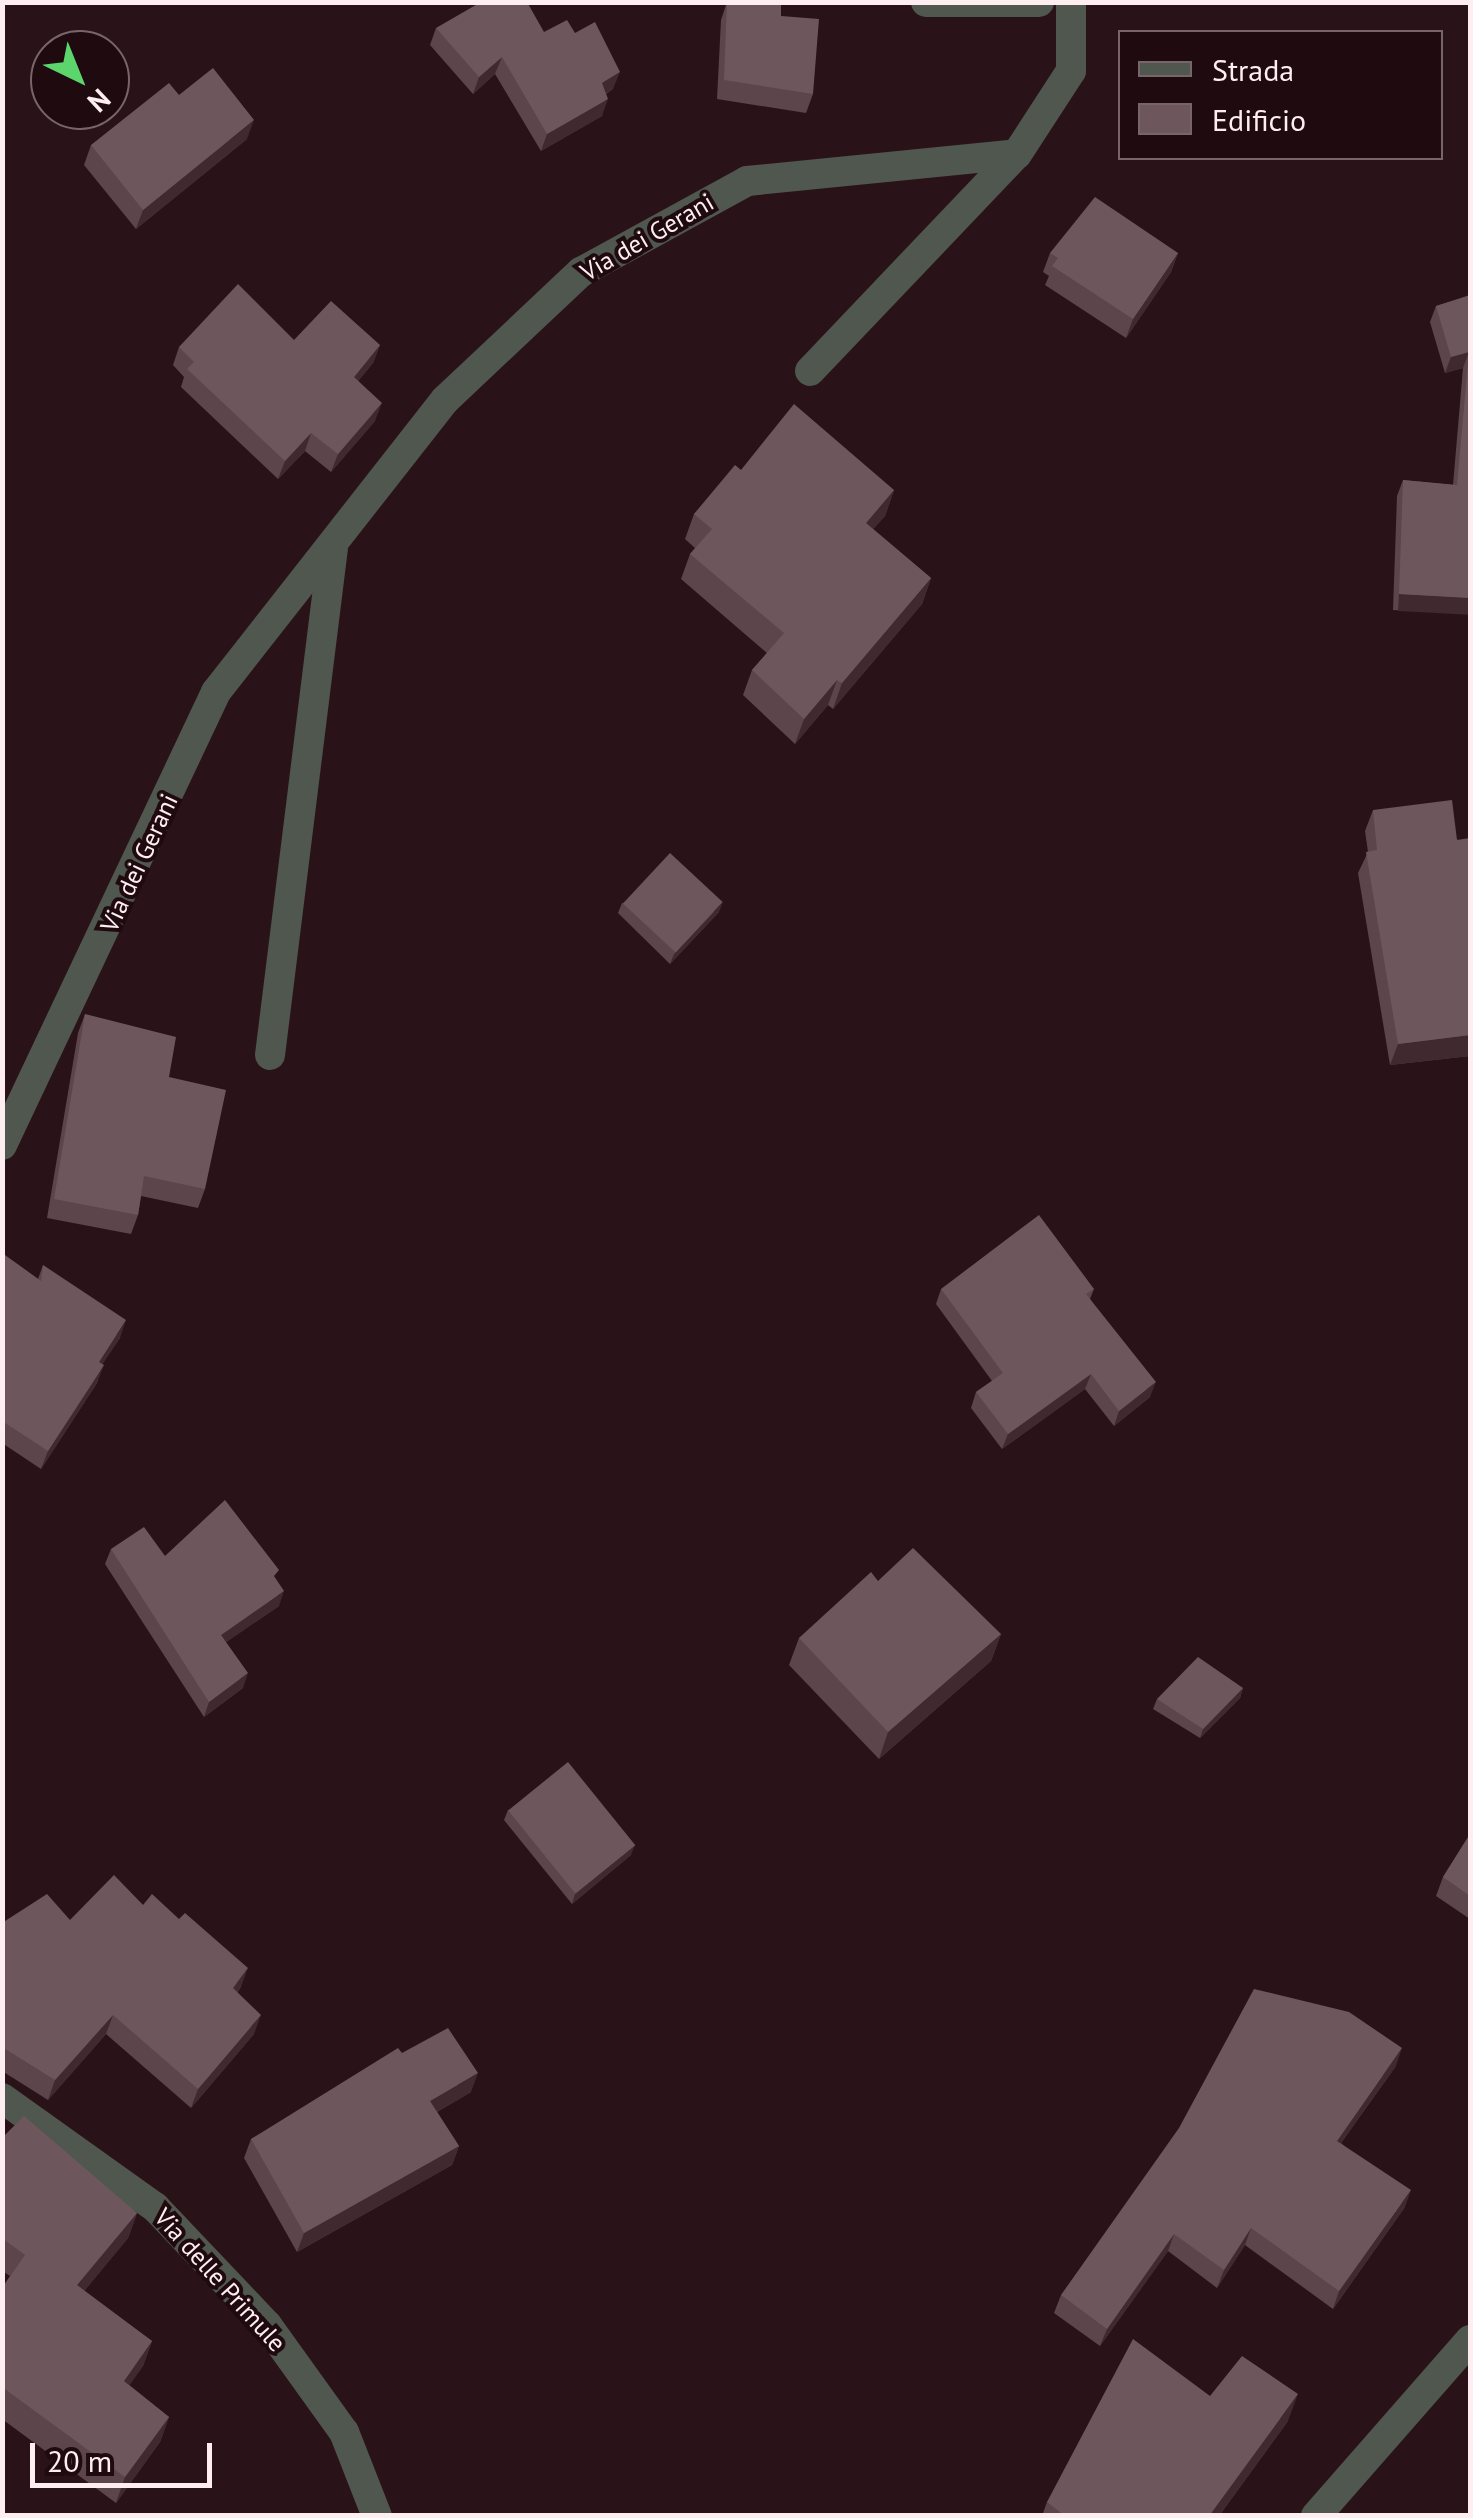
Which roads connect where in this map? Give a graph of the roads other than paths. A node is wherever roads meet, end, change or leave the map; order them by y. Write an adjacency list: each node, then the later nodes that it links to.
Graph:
1 (926, 2): 2 (street)
2 (1039, 2)
3 (1071, 2): 4 (street)
4 (1018, 154): 5 (street); 6 (street, Via dei Gerani)
5 (810, 371)
6 (333, 548): 7 (street, Via dei Gerani); 8 (street, Via dei Gerani)
7 (270, 1056)
8 (2, 1145)
9 (2, 2098): 11 (street, Via delle Primule)
10 (1470, 2340): 12 (street)
11 (377, 2516)
12 (1316, 2516)

